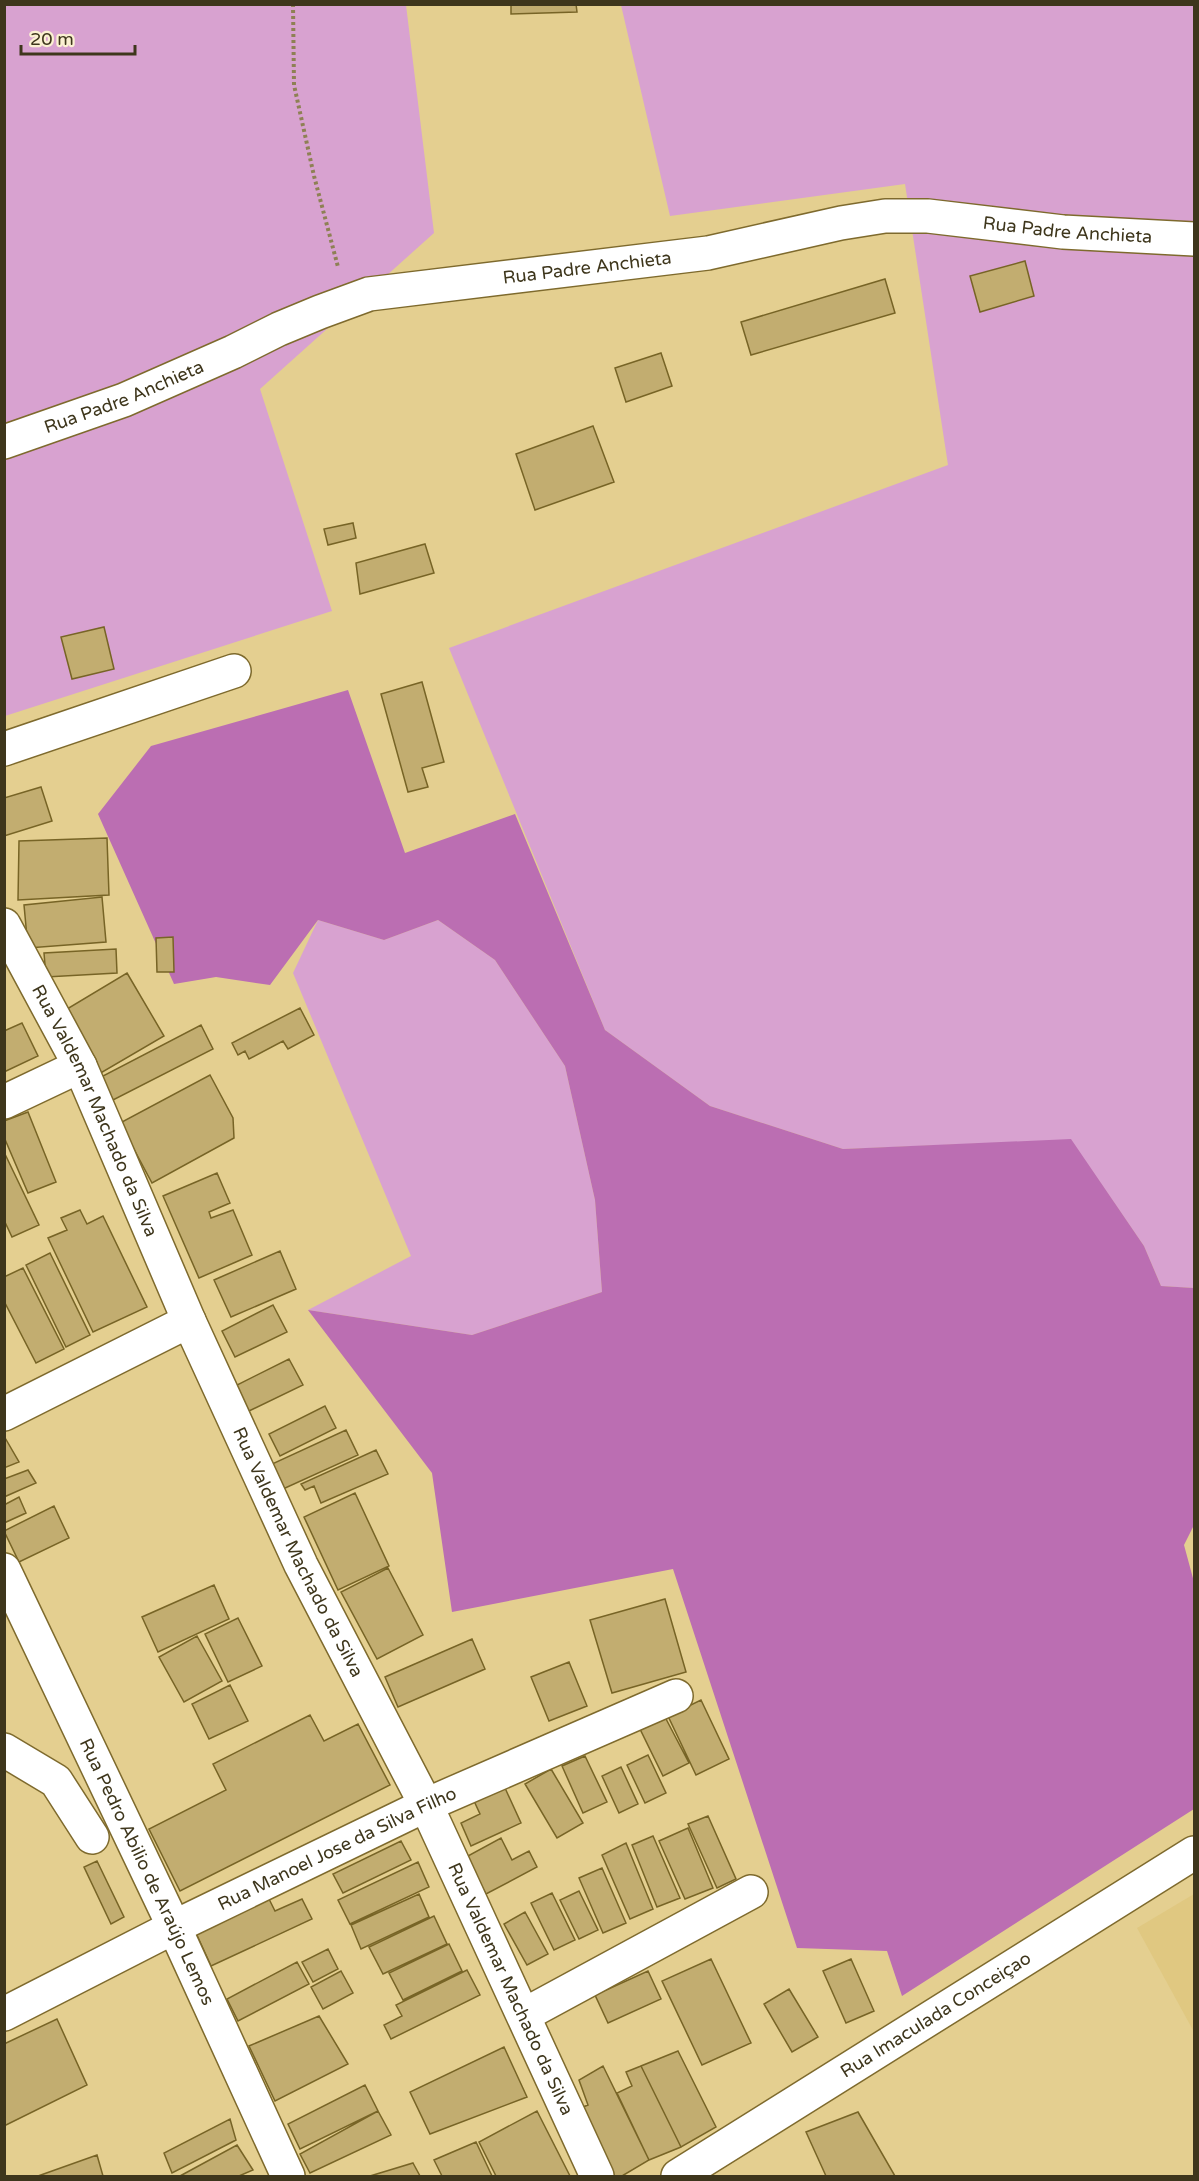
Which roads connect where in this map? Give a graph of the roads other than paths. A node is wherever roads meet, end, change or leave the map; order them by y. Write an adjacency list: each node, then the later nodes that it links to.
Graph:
1 (1194, 239): 2 (street, Rua Padre Anchieta)
2 (4, 442)
3 (234, 671): 4 (street)
4 (4, 749)
5 (4, 925): 6 (street, Rua Valdemar Machado da Silva)
6 (80, 1066): 7 (street); 8 (street, Rua Valdemar Machado da Silva)
7 (4, 1102)
8 (189, 1321): 9 (street); 13 (street, Rua Valdemar Machado da Silva)
9 (4, 1414)
10 (4, 1570): 17 (street, Rua Pedro Abilio de Araújo Lemos)
11 (676, 1696): 13 (street, Rua Manoel Jose da Silva Filho)
12 (4, 1750): 14 (street)
13 (426, 1804): 17 (street, Rua Manoel Jose da Silva Filho); 19 (street, Rua Valdemar Machado da Silva)
14 (92, 1836)
15 (1194, 1853): 22 (street, Rua Imaculada Conceiçao)
16 (751, 1892): 19 (street)
17 (174, 1927): 18 (street, Rua Manoel Jose da Silva Filho); 20 (street, Rua Pedro Abilio de Araújo Lemos)
18 (4, 2014)
19 (524, 2015): 21 (street, Rua Valdemar Machado da Silva)
20 (288, 2176)
21 (597, 2176)
22 (678, 2176)

